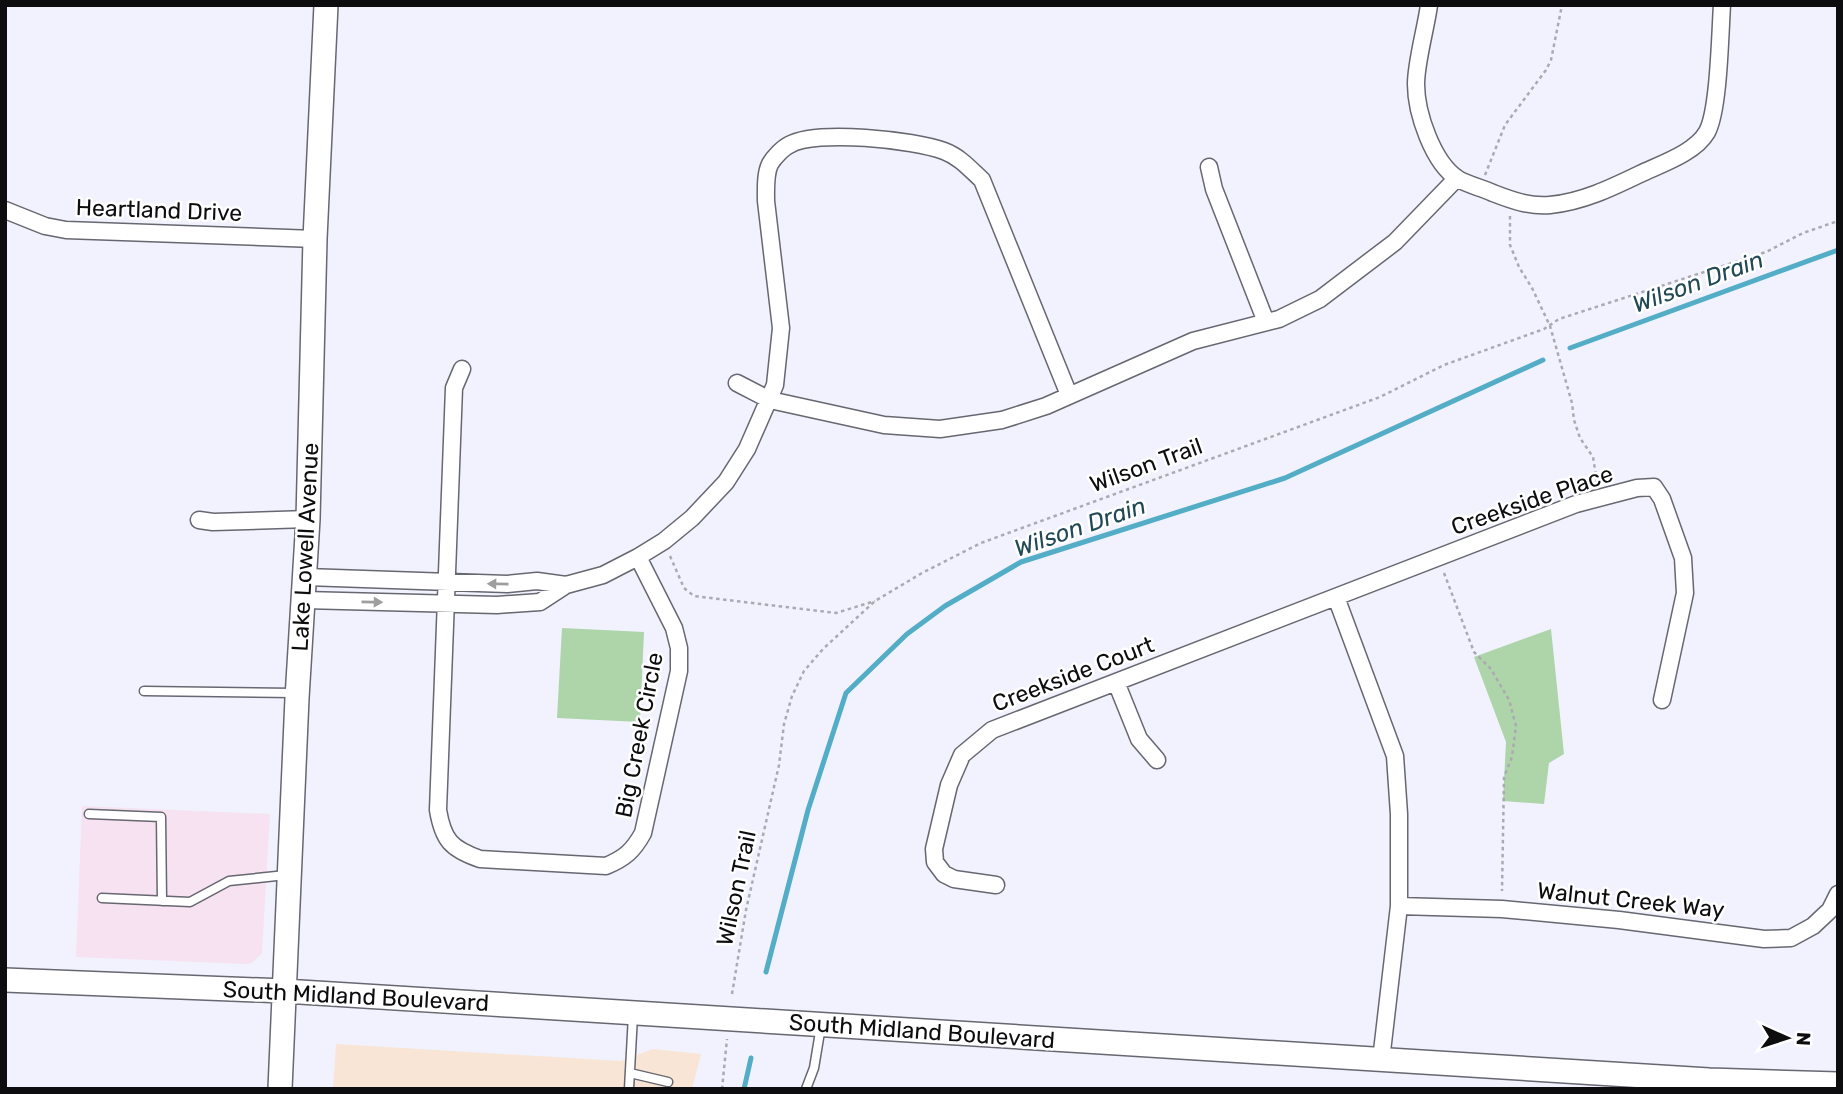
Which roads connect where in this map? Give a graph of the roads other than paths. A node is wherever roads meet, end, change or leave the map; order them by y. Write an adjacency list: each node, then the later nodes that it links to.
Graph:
1 (326, 5): 7 (main road, Lake Lowell Avenue)
2 (1430, 5): 5 (street)
3 (1722, 5): 5 (street)
4 (1209, 167): 8 (street)
5 (1457, 178): 8 (street)
6 (5, 210): 7 (street, Heartland Drive)
7 (315, 239): 13 (main road, Lake Lowell Avenue)
8 (1266, 322): 11 (street)
9 (462, 369): 17 (street, Big Creek Circle)
10 (737, 383): 12 (street)
11 (1069, 396): 12 (street); 12 (street)
12 (770, 400): 15 (street)
13 (308, 519): 14 (street); 16 (main road, Lake Lowell Avenue)
14 (199, 520)
15 (638, 557): 18 (street); 21 (street, Big Creek Circle)
16 (306, 577): 17 (street); 20 (main road, Lake Lowell Avenue)
17 (448, 583): 18 (street, one-way to 17); 21 (street, Big Creek Circle)
18 (566, 585): 21 (street)
19 (1336, 597): 22 (street, Creekside Place); 26 (street, Creekside Place); 34 (street)
20 (304, 600): 21 (street, one-way to 21); 25 (main road, Lake Lowell Avenue)
21 (447, 604)
22 (1259, 627): 23 (street, Creekside Court)
23 (1116, 682): 27 (street); 30 (street, Creekside Court)
24 (144, 691): 25 (lane)
25 (297, 693): 29 (main road, Lake Lowell Avenue)
26 (1662, 699)
27 (1157, 760)
28 (89, 814): 33 (lane)
29 (289, 875): 33 (lane); 36 (main road, Lake Lowell Avenue)
30 (996, 885)
31 (1838, 894): 34 (street, Walnut Creek Way)
32 (102, 898): 33 (lane)
33 (162, 901)
34 (1399, 906): 39 (street)
35 (5, 980): 36 (main road, South Midland Boulevard)
36 (284, 991): 37 (main road, South Midland Boulevard); 44 (main road, Lake Lowell Avenue)
37 (633, 1013): 38 (main road, South Midland Boulevard); 40 (lane)
38 (821, 1023): 39 (main road, South Midland Boulevard); 46 (lane)
39 (1381, 1060): 42 (main road, South Midland Boulevard)
40 (630, 1073): 41 (lane); 45 (lane)
41 (668, 1082)
42 (1709, 1084): 43 (main road, South Midland Boulevard)
43 (1838, 1084)
44 (280, 1089)
45 (629, 1089)
46 (806, 1089)

